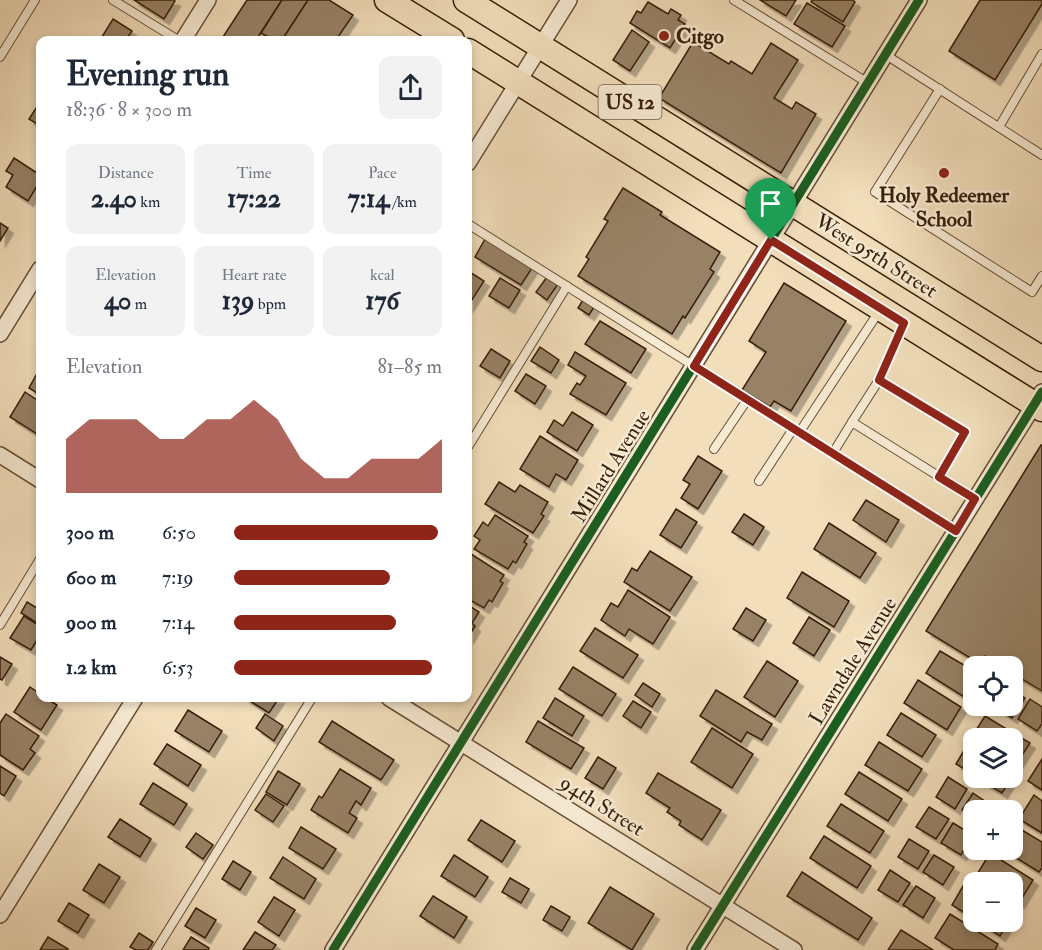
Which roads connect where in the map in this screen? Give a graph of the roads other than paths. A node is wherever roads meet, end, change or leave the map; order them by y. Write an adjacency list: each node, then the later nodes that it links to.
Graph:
1 (35, 0): 16 (lane)
2 (113, 0): 9 (lane)
3 (208, 0): 10 (street)
4 (387, 0): 11 (main road)
5 (466, 0): 12 (main road, West 95th Street / US 12)
6 (734, 0): 18 (lane)
7 (920, 0): 15 (street, Millard Avenue)
8 (563, 2): 12 (street)
9 (172, 36)
10 (186, 36)
11 (446, 36)
12 (540, 46): 17 (street); 23 (main road, West 95th Street / US 12)
13 (472, 53): 17 (main road, West 95th Street / US 12)
14 (1042, 54): 20 (lane)
15 (886, 55): 18 (street, Millard Avenue); 19 (lane)
16 (0, 57)
17 (518, 82): 22 (street); 25 (main road, West 95th Street / US 12)
18 (868, 83): 23 (street, Millard Avenue)
19 (940, 89): 20 (lane); 27 (lane)
20 (999, 127): 21 (lane)
21 (1042, 154)
22 (472, 157)
23 (794, 204): 25 (street, Millard Avenue); 32 (main road, West 95th Street / US 12)
24 (472, 227): 28 (lane)
25 (771, 240): 29 (main road, West 95th Street / US 12); 33 (street, Millard Avenue)
26 (36, 276): 31 (street)
27 (1042, 276)
28 (567, 286): 33 (lane); 39 (lane)
29 (881, 309): 30 (main road, West 95th Street / US 12); 38 (lane)
30 (904, 323): 34 (lane); 36 (main road, West 95th Street / US 12)
31 (0, 334)
32 (1042, 359)
33 (694, 366): 35 (lane); 53 (street, Millard Avenue)
34 (879, 380): 37 (lane); 43 (lane)
35 (747, 400): 38 (lane); 40 (lane)
36 (1039, 402): 46 (street, Lawndale Avenue)
37 (852, 422): 41 (lane); 43 (lane)
38 (796, 431): 41 (lane); 45 (lane)
39 (472, 440)
40 (714, 449)
41 (832, 453): 47 (lane)
42 (0, 455): 44 (street)
43 (939, 477): 46 (lane)
44 (36, 478)
45 (759, 481)
46 (975, 499): 47 (street, Lawndale Avenue)
47 (956, 531): 54 (street, Lawndale Avenue)
48 (36, 566): 49 (lane)
49 (0, 625)
50 (133, 702): 55 (street)
51 (310, 702): 56 (lane)
52 (396, 702): 53 (street, 94th Street)
53 (461, 742): 54 (street, 94th Street); 57 (street, Millard Avenue)
54 (723, 906): 58 (street, Lawndale Avenue); 59 (street, 94th Street)
55 (0, 915)
56 (156, 950)
57 (333, 950)
58 (695, 950)
59 (794, 950)

